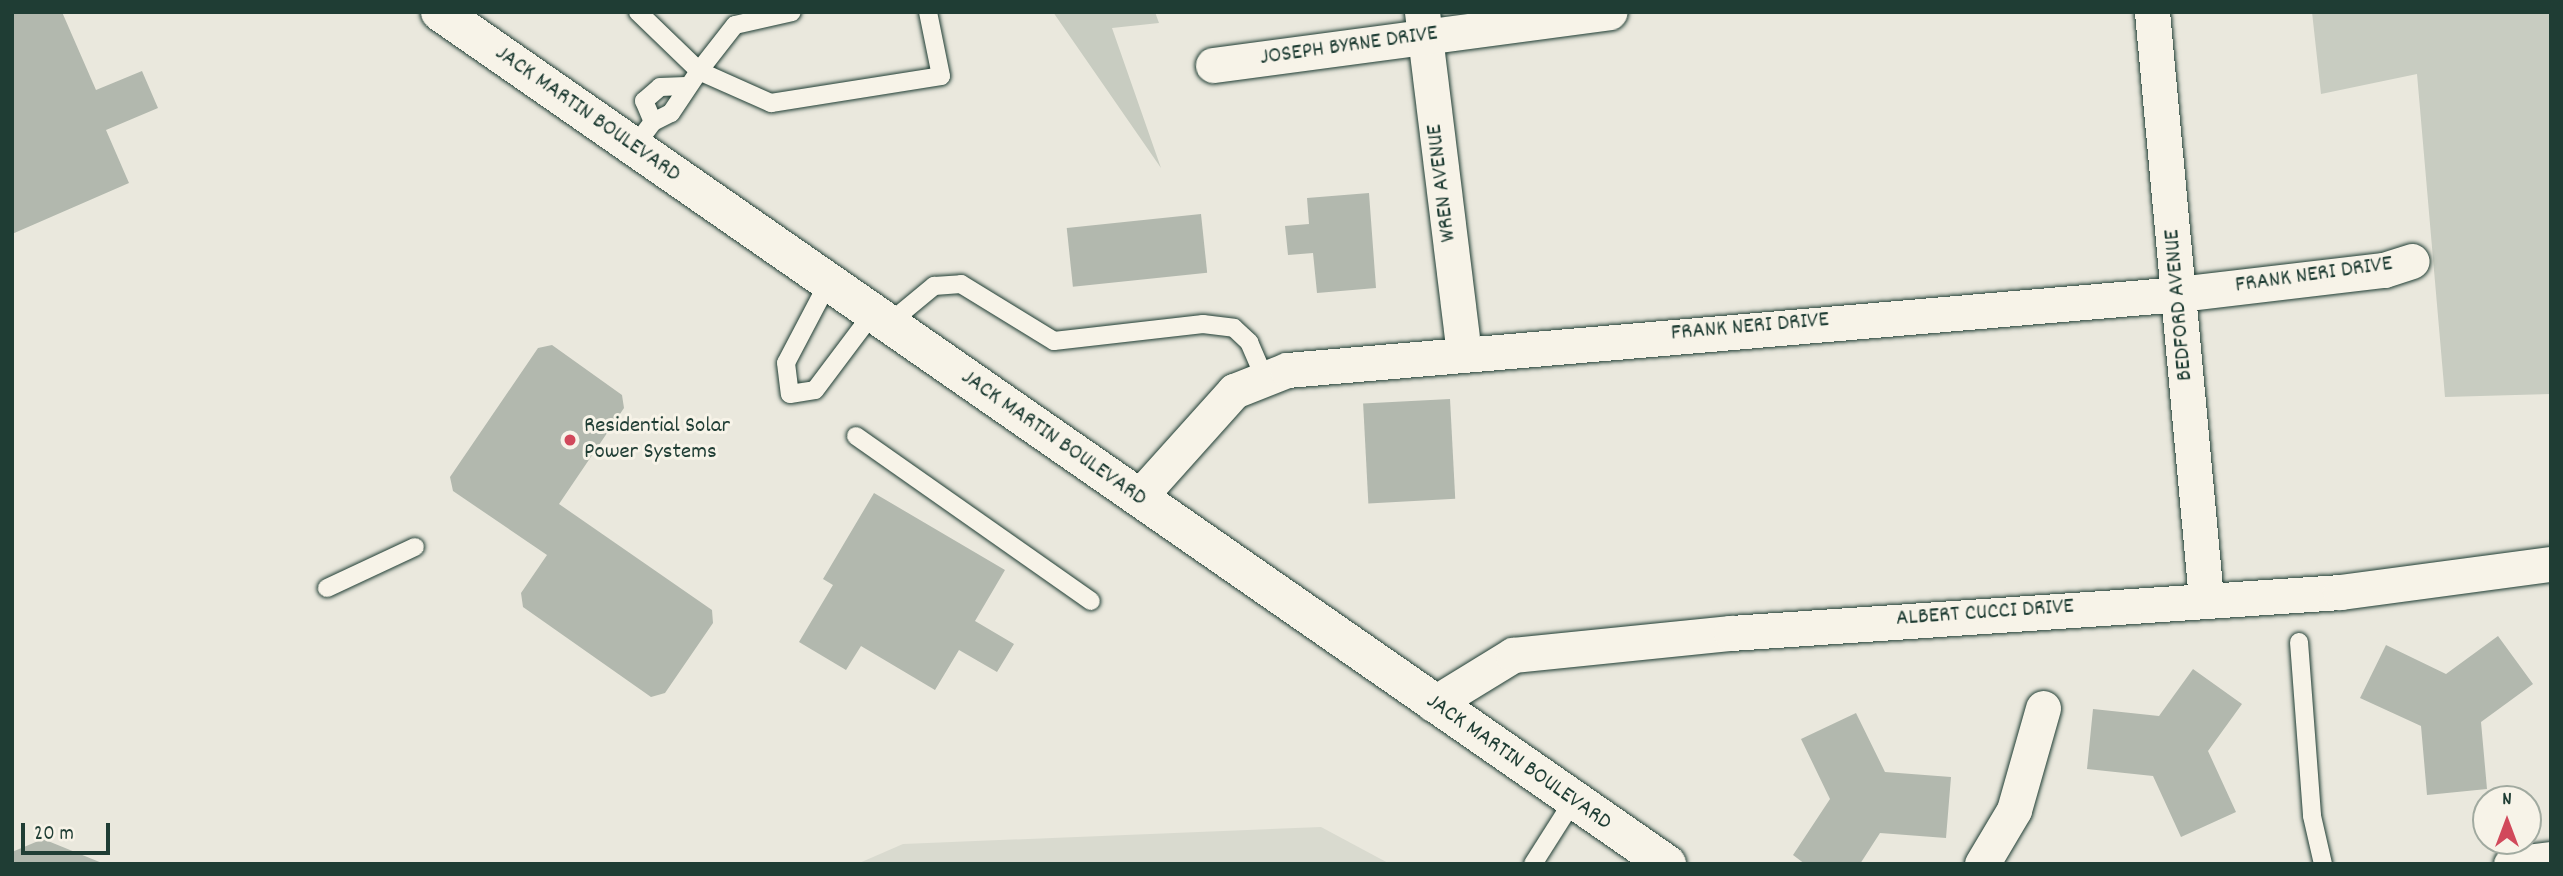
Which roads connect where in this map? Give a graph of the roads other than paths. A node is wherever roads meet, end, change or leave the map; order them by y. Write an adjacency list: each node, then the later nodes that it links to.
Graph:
1 (440, 12): 11 (street, JACK MARTIN BOULEVARD)
2 (638, 12): 9 (lane)
3 (792, 12): 9 (lane)
4 (928, 12): 9 (lane)
5 (1609, 12): 7 (street, JOSEPH BYRNE DRIVE)
6 (2152, 12): 14 (street, BEDFORD AVENUE)
7 (1424, 25): 8 (street, JOSEPH BYRNE DRIVE); 16 (street, WREN AVENUE)
8 (1213, 65)
9 (699, 71): 10 (lane)
10 (685, 86): 11 (lane); 11 (lane)
11 (643, 135): 13 (street, JACK MARTIN BOULEVARD)
12 (2412, 261): 14 (street, FRANK NERI DRIVE)
13 (828, 283): 15 (street, JACK MARTIN BOULEVARD); 15 (lane)
14 (2179, 294): 16 (street, FRANK NERI DRIVE); 23 (street, BEDFORD AVENUE)
15 (880, 319): 17 (lane); 19 (street, JACK MARTIN BOULEVARD)
16 (1464, 354): 17 (street, FRANK NERI DRIVE)
17 (1265, 379): 19 (street, FRANK NERI DRIVE)
18 (856, 436): 24 (lane)
19 (1138, 498): 26 (street, JACK MARTIN BOULEVARD)
20 (415, 547): 22 (lane)
21 (2551, 564): 23 (street, ALBERT CUCCI DRIVE)
22 (327, 588)
23 (2206, 598): 26 (street, ALBERT CUCCI DRIVE)
24 (1091, 601)
25 (2299, 642): 33 (lane)
26 (1433, 704): 28 (street, JACK MARTIN BOULEVARD)
27 (2043, 708): 32 (street)
28 (1573, 802): 30 (lane); 31 (street, JACK MARTIN BOULEVARD)
29 (2551, 859): 34 (street)
30 (1533, 864)
31 (1667, 864)
32 (1982, 864)
33 (2323, 864)
34 (2511, 864)

